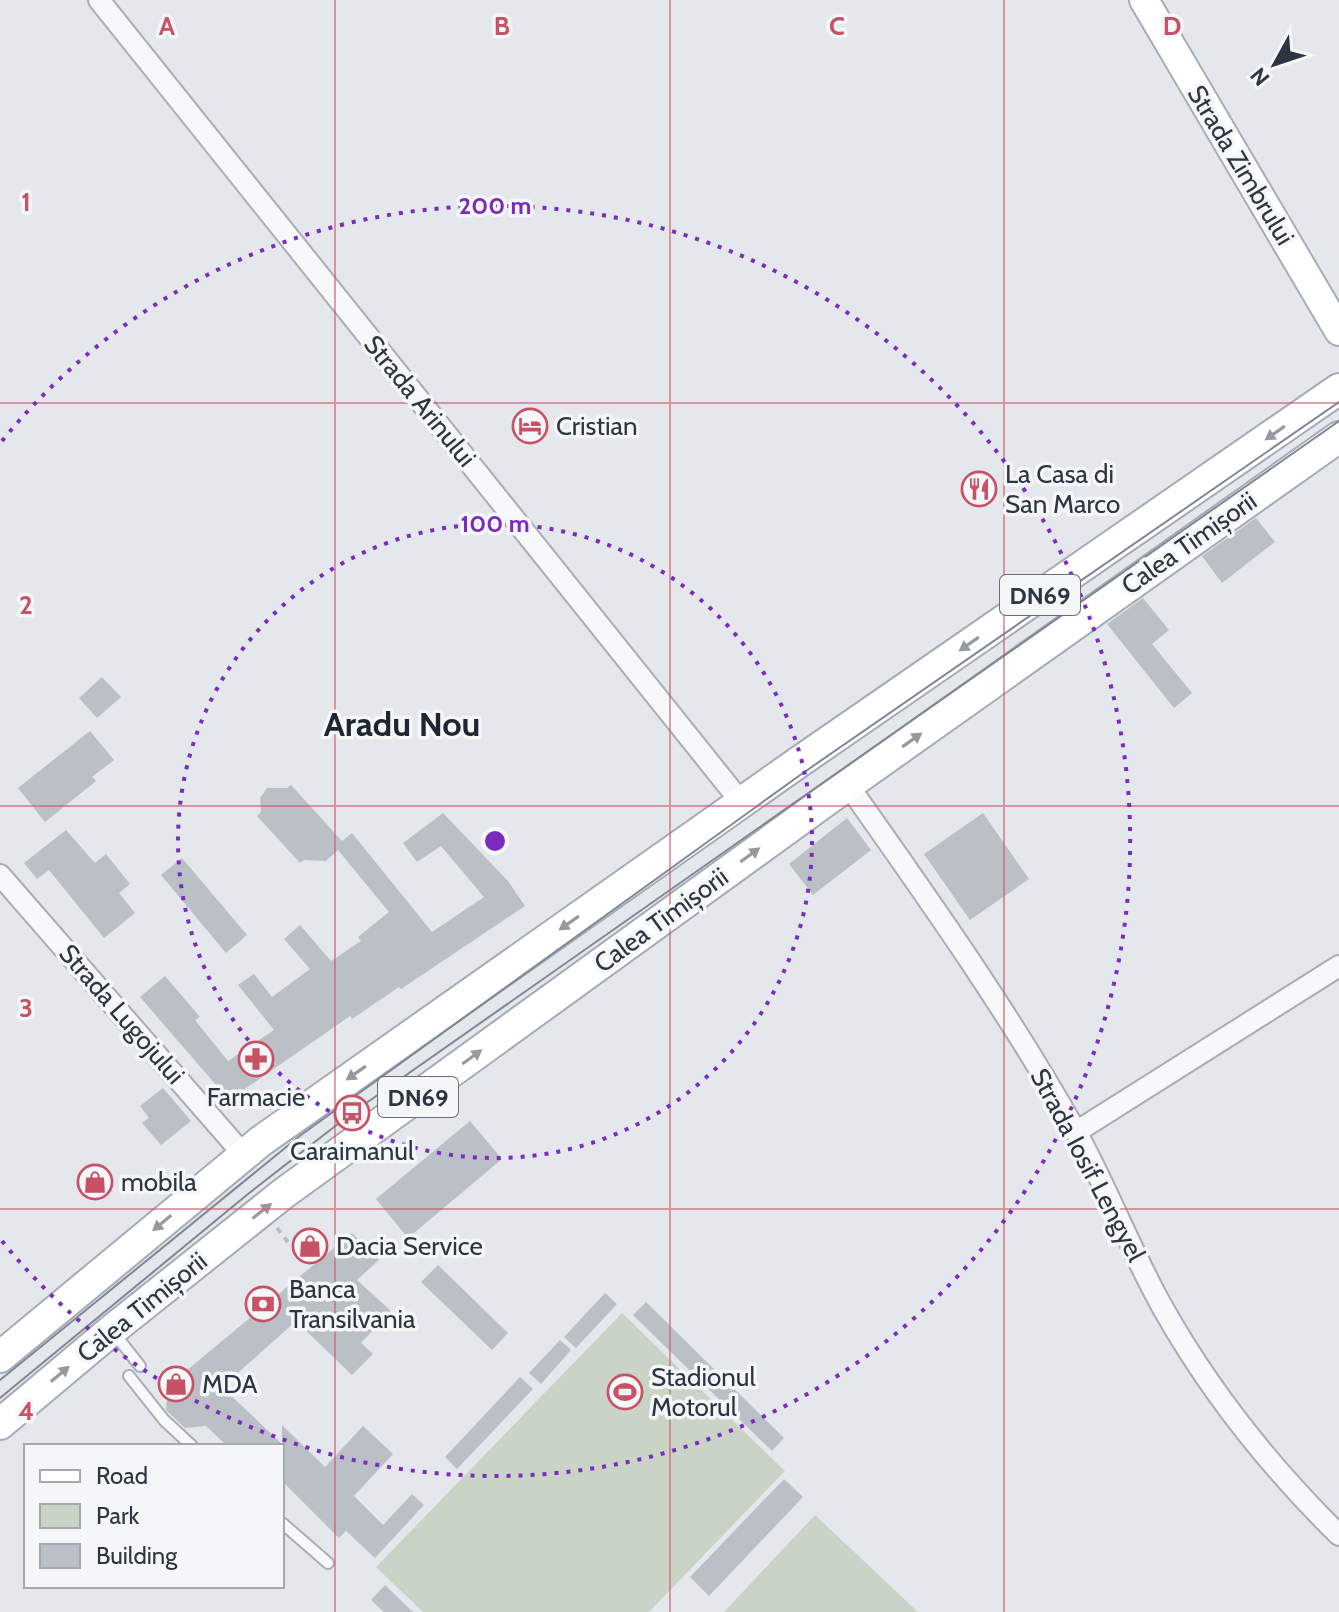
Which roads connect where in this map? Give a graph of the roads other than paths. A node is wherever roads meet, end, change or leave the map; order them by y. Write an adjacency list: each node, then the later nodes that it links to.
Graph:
1 (99, 0): 7 (street, Strada Arinului)
2 (1144, 0): 3 (street, Strada Zimbrului)
3 (1339, 331)
4 (1339, 389): 7 (main road, Calea Timișorii / DN69, one-way to 7)
5 (1339, 437): 6 (main road, Calea Timișorii / DN69, one-way to 5)
6 (848, 785): 10 (street, Strada Iosif Lengyel); 12 (main road, Calea Timișorii / DN69, one-way to 6)
7 (741, 802): 11 (main road, Calea Timișorii / DN69, one-way to 11)
8 (0, 875): 11 (street, Strada Lugojului)
9 (1339, 966): 10 (street)
10 (1076, 1132): 19 (street, Strada Iosif Lengyel)
11 (243, 1154): 13 (main road, Calea Timișorii / DN69, one-way to 13)
12 (112, 1330): 14 (lane); 16 (main road, Calea Timișorii / DN69, one-way to 12)
13 (0, 1357)
14 (140, 1366)
15 (129, 1376): 17 (lane)
16 (0, 1424)
17 (190, 1444)
18 (284, 1525): 20 (lane)
19 (1339, 1535)
20 (328, 1563)

